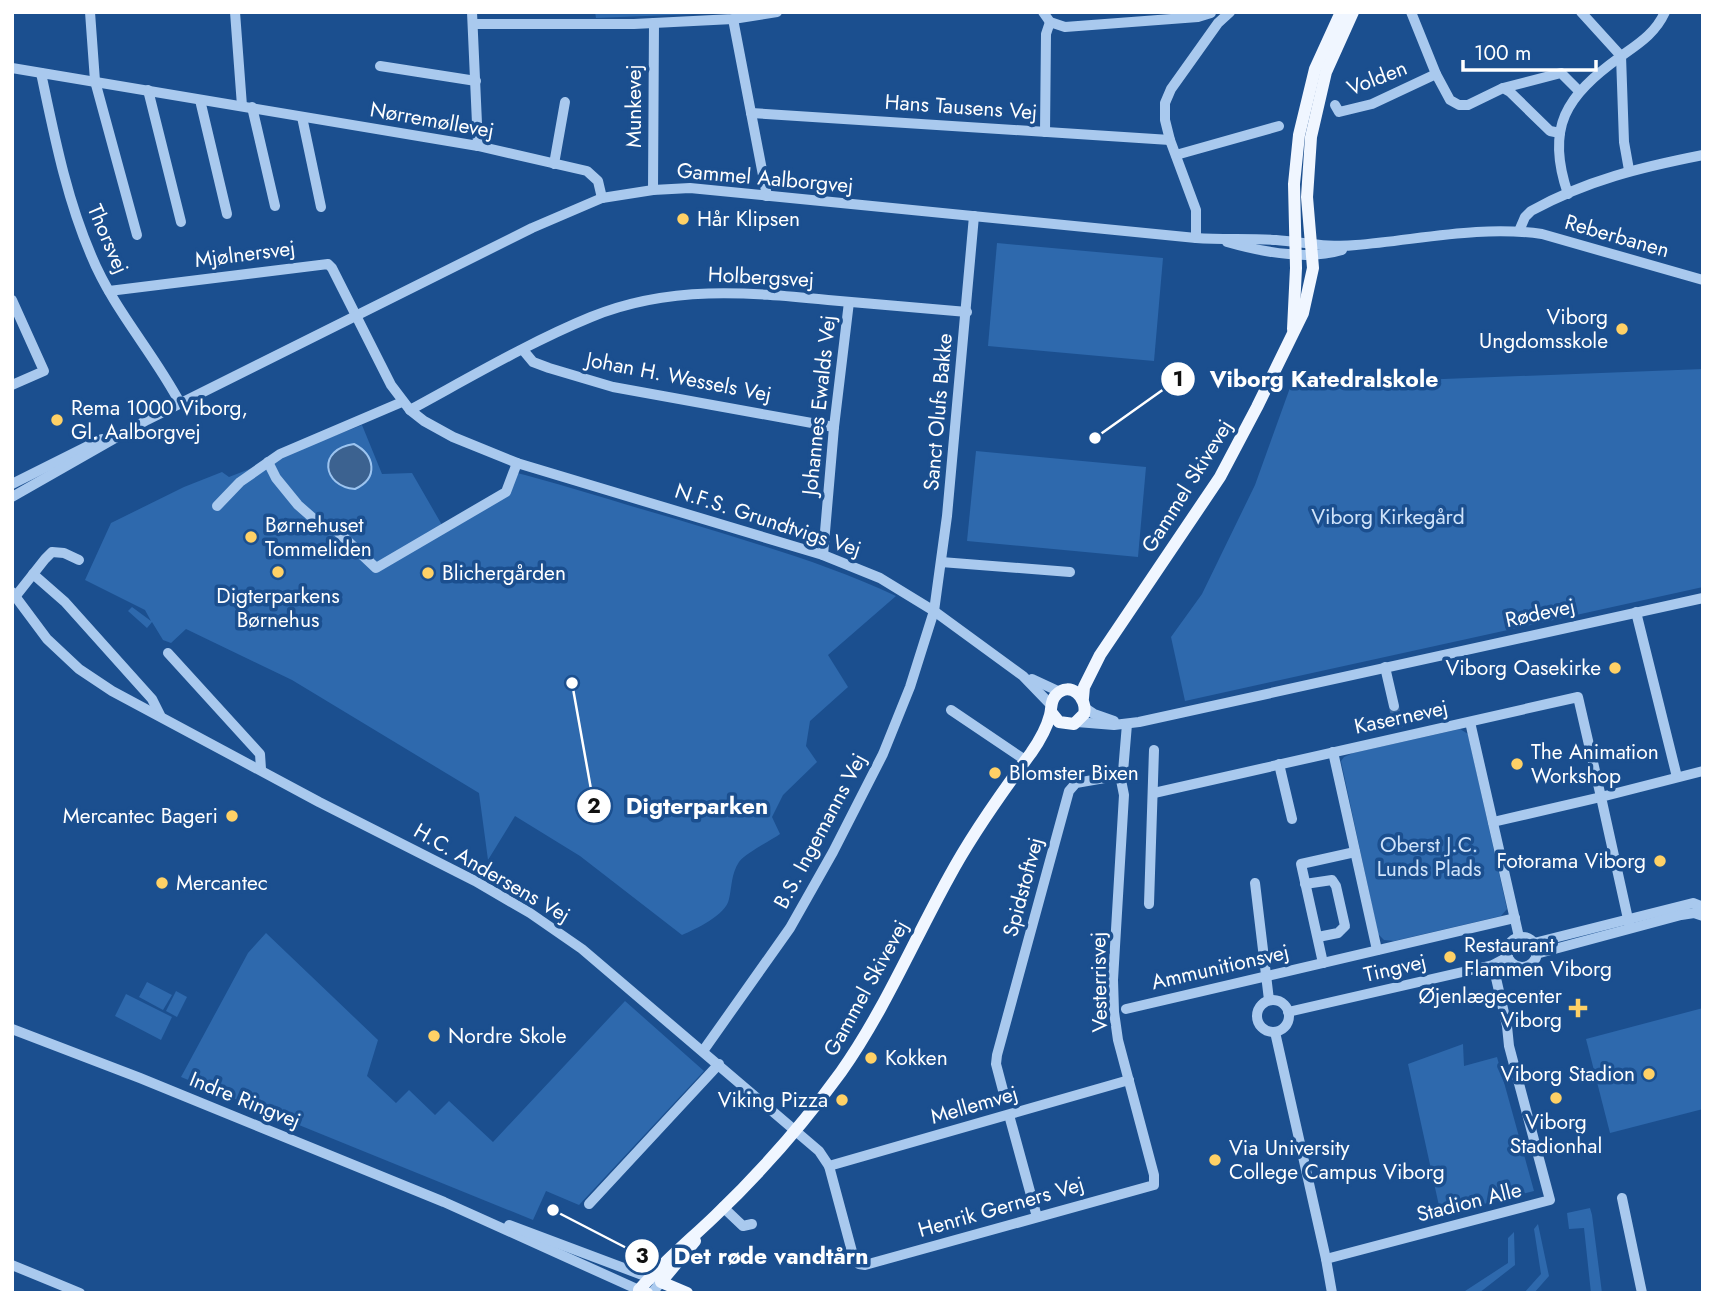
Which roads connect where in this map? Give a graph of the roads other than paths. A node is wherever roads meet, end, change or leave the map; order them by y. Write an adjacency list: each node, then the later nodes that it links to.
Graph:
1 (90, 12): 24 (street)
2 (235, 12): 32 (street)
3 (472, 12): 18 (street)
4 (777, 12): 13 (street)
5 (1043, 12): 15 (street)
6 (1211, 12): 15 (street); 17 (street)
7 (1230, 12): 17 (street)
8 (1341, 12): 57 (main road, Gammel Skivevej)
9 (1353, 12): 58 (main road, Gammel Skivevej)
10 (1411, 12): 23 (street, Volden)
11 (1581, 12): 19 (street)
12 (1665, 12): 19 (street)
13 (771, 13): 14 (street)
14 (733, 19): 16 (street); 33 (street)
15 (1050, 22): 36 (street)
16 (654, 23): 18 (street); 44 (street, Munkevej)
17 (1218, 23): 38 (street)
18 (474, 24): 25 (street)
19 (1621, 56): 28 (street); 43 (street)
20 (380, 66): 25 (street)
21 (12, 68): 22 (street, Nørremøllevej)
22 (41, 72): 24 (street, Nørremøllevej); 60 (street, Thorsvej)
23 (1436, 74): 26 (street, Volden); 31 (street, Volden)
24 (95, 81): 27 (street, Nørremøllevej); 54 (street)
25 (476, 81): 39 (street)
26 (1503, 88): 28 (street, Volden); 37 (street)
27 (148, 90): 29 (street, Nørremøllevej); 52 (street)
28 (1579, 91): 37 (street)
29 (200, 100): 32 (street, Nørremøllevej); 50 (street)
30 (565, 102): 42 (street)
31 (1335, 105)
32 (247, 107): 34 (street, Nørremøllevej); 48 (street)
33 (751, 113): 36 (street, Hans Tausens Vej); 46 (street)
34 (302, 117): 39 (street, Nørremøllevej); 49 (street)
35 (1279, 126): 40 (street)
36 (1045, 132): 38 (street, Hans Tausens Vej)
37 (1560, 133): 45 (street)
38 (1170, 140): 40 (street)
39 (478, 146): 42 (street, Nørremøllevej)
40 (1176, 155): 55 (street)
41 (1703, 155): 43 (street)
42 (554, 164): 47 (street, Nørremøllevej)
43 (1629, 170): 45 (street)
44 (653, 190): 46 (street, Gammel Aalborgvej); 47 (street, Gammel Aalborgvej)
45 (1568, 194): 53 (street)
46 (767, 196): 51 (street, Gammel Aalborgvej)
47 (602, 198): 64 (street, Gammel Aalborgvej)
48 (275, 206)
49 (321, 207)
50 (228, 214)
51 (974, 216): 55 (street, Gammel Aalborgvej); 63 (street, Sanct Olufs Bakke)
52 (181, 222)
53 (1519, 231): 56 (street, Reberbanen); 59 (street, Reberbanen)
54 (137, 235)
55 (1196, 238): 57 (street, Gammel Aalborgvej)
56 (1355, 245): 58 (street, Gammel Aalborgvej)
57 (1295, 248): 58 (street, Gammel Aalborgvej); 65 (main road, Gammel Skivevej)
58 (1312, 250): 65 (main road, Gammel Skivevej)
59 (1703, 280)
60 (109, 291): 64 (street, Mjølnersvej); 68 (street, Thorsvej)
61 (12, 300): 67 (street)
62 (849, 302): 63 (street, Holbergsvej); 66 (street, Holbergsvej); 71 (street, Johannes Ewalds Vej)
63 (967, 312): 79 (street, Sanct Olufs Bakke)
64 (355, 316): 68 (street, Gammel Aalborgvej); 69 (street, N.F.S. Grundtvigs Vej)
65 (1293, 330): 87 (main road, Gammel Skivevej)
66 (523, 351): 69 (street, Holbergsvej); 71 (street, Johan H. Wessels Vej)
67 (12, 385)
68 (180, 403): 70 (street, Gammel Aalborgvej)
69 (406, 406): 72 (street); 73 (street, N.F.S. Grundtvigs Vej)
70 (147, 420): 74 (street, Gammel Aalborgvej); 75 (street, Gammel Aalborgvej)
71 (834, 427): 77 (street, Johannes Ewalds Vej)
72 (268, 462): 73 (street); 76 (street)
73 (517, 463): 77 (street, N.F.S. Grundtvigs Vej)
74 (12, 484)
75 (12, 497)
76 (217, 506)
77 (823, 555): 84 (street, N.F.S. Grundtvigs Vej)
78 (79, 559): 81 (street, H.C. Andersens Vej)
79 (941, 562): 80 (street); 84 (street, Sanct Olufs Bakke)
80 (1070, 572)
81 (33, 574): 82 (street, H.C. Andersens Vej); 95 (street, H.C. Andersens Vej)
82 (14, 595): 95 (street, H.C. Andersens Vej)
83 (1703, 598): 85 (street, Rødevej)
84 (934, 611): 89 (street, N.F.S. Grundtvigs Vej); 134 (street, B.S. Ingemanns Vej)
85 (1636, 612): 88 (street, Rødevej); 108 (street)
86 (168, 653): 105 (street)
87 (1100, 654): 90 (main road, Gammel Skivevej); 91 (main road, Gammel Skivevej)
88 (1385, 667): 92 (street); 99 (street, Rødevej)
89 (1023, 676): 90 (street, N.F.S. Grundtvigs Vej); 94 (street, N.F.S. Grundtvigs Vej)
90 (1063, 691): 91 (main road); 94 (main road)
91 (1084, 703): 96 (main road); 99 (street, Rødevej)
92 (1394, 706)
93 (951, 709): 103 (street)
94 (1051, 709): 98 (main road); 100 (main road, Gammel Skivevej)
95 (160, 716): 105 (street, H.C. Andersens Vej)
96 (1077, 722): 98 (main road); 99 (street, Rødevej)
97 (1471, 722): 102 (street, Kasernevej); 110 (street, Kasernevej); 112 (street, Kasernevej)
98 (1063, 724): 100 (main road, Gammel Skivevej)
99 (1127, 724): 107 (street)
100 (1034, 748): 103 (main road, Gammel Skivevej)
101 (1154, 750): 109 (street)
102 (1333, 752): 104 (street); 113 (street, Kasernevej)
103 (1026, 760): 139 (main road, Gammel Skivevej)
104 (1279, 764): 109 (street); 111 (street)
105 (261, 769): 134 (street, H.C. Andersens Vej)
106 (1703, 771): 108 (street)
107 (1120, 775): 136 (street, Vesterrisvej); 137 (street, Spidstoftvej)
108 (1677, 777): 110 (street)
109 (1154, 793): 116 (street)
110 (1601, 797): 112 (street); 120 (street)
111 (1292, 819)
112 (1493, 822): 119 (street, Kasernevej)
113 (1354, 852): 115 (street); 124 (street, Kasernevej)
114 (1255, 883): 128 (street)
115 (1306, 884): 121 (street, Ammunitionsvej); 121 (street, Ammunitionsvej)
116 (1149, 904)
117 (1703, 907): 120 (street)
118 (1703, 916): 120 (street)
119 (1515, 918): 122 (street, Kasernevej); 124 (street, Ammunitionsvej)
120 (1629, 924): 123 (street)
121 (1318, 937): 126 (street, Ammunitionsvej)
122 (1519, 937): 123 (street); 125 (street)
123 (1535, 948): 125 (street)
124 (1377, 950): 126 (street, Ammunitionsvej)
125 (1508, 957): 127 (street, Tingvej)
126 (1323, 963): 128 (street, Ammunitionsvej)
127 (1493, 965): 131 (street, Tingvej); 148 (street, Stadion Alle)
128 (1264, 976): 129 (street); 130 (street, Ammunitionsvej)
129 (1269, 1000): 131 (street); 133 (street)
130 (1126, 1009)
131 (1288, 1012): 133 (street)
132 (12, 1030): 143 (street, Indre Ringvej)
133 (1275, 1032): 148 (street)
134 (703, 1051): 135 (street, H.C. Andersens Vej)
135 (719, 1064): 139 (street, H.C. Andersens Vej); 144 (street)
136 (1129, 1080): 138 (street, Mellemvej); 141 (street, Vesterrisvej)
137 (1005, 1098)
138 (1009, 1115): 140 (street, Mellemvej); 146 (street)
139 (795, 1129): 140 (street, H.C. Andersens Vej); 145 (main road, Gammel Skivevej)
140 (829, 1166): 146 (street, Henrik Gerners Vej)
141 (1154, 1185): 146 (street, Henrik Gerners Vej)
142 (1622, 1198): 155 (street)
143 (443, 1202): 150 (street, Indre Ringvej); 151 (street, Indre Ringvej)
144 (589, 1204)
145 (719, 1212): 147 (street); 150 (main road, Gammel Skivevej)
146 (1037, 1217)
147 (752, 1224)
148 (1326, 1258): 154 (street)
149 (12, 1265): 152 (street)
150 (655, 1280): 151 (main road, Gammel Skivevej); 153 (main road, Indre Ringvej)
151 (643, 1292)
152 (80, 1293)
153 (687, 1293)
154 (1332, 1293)
155 (1642, 1293)

